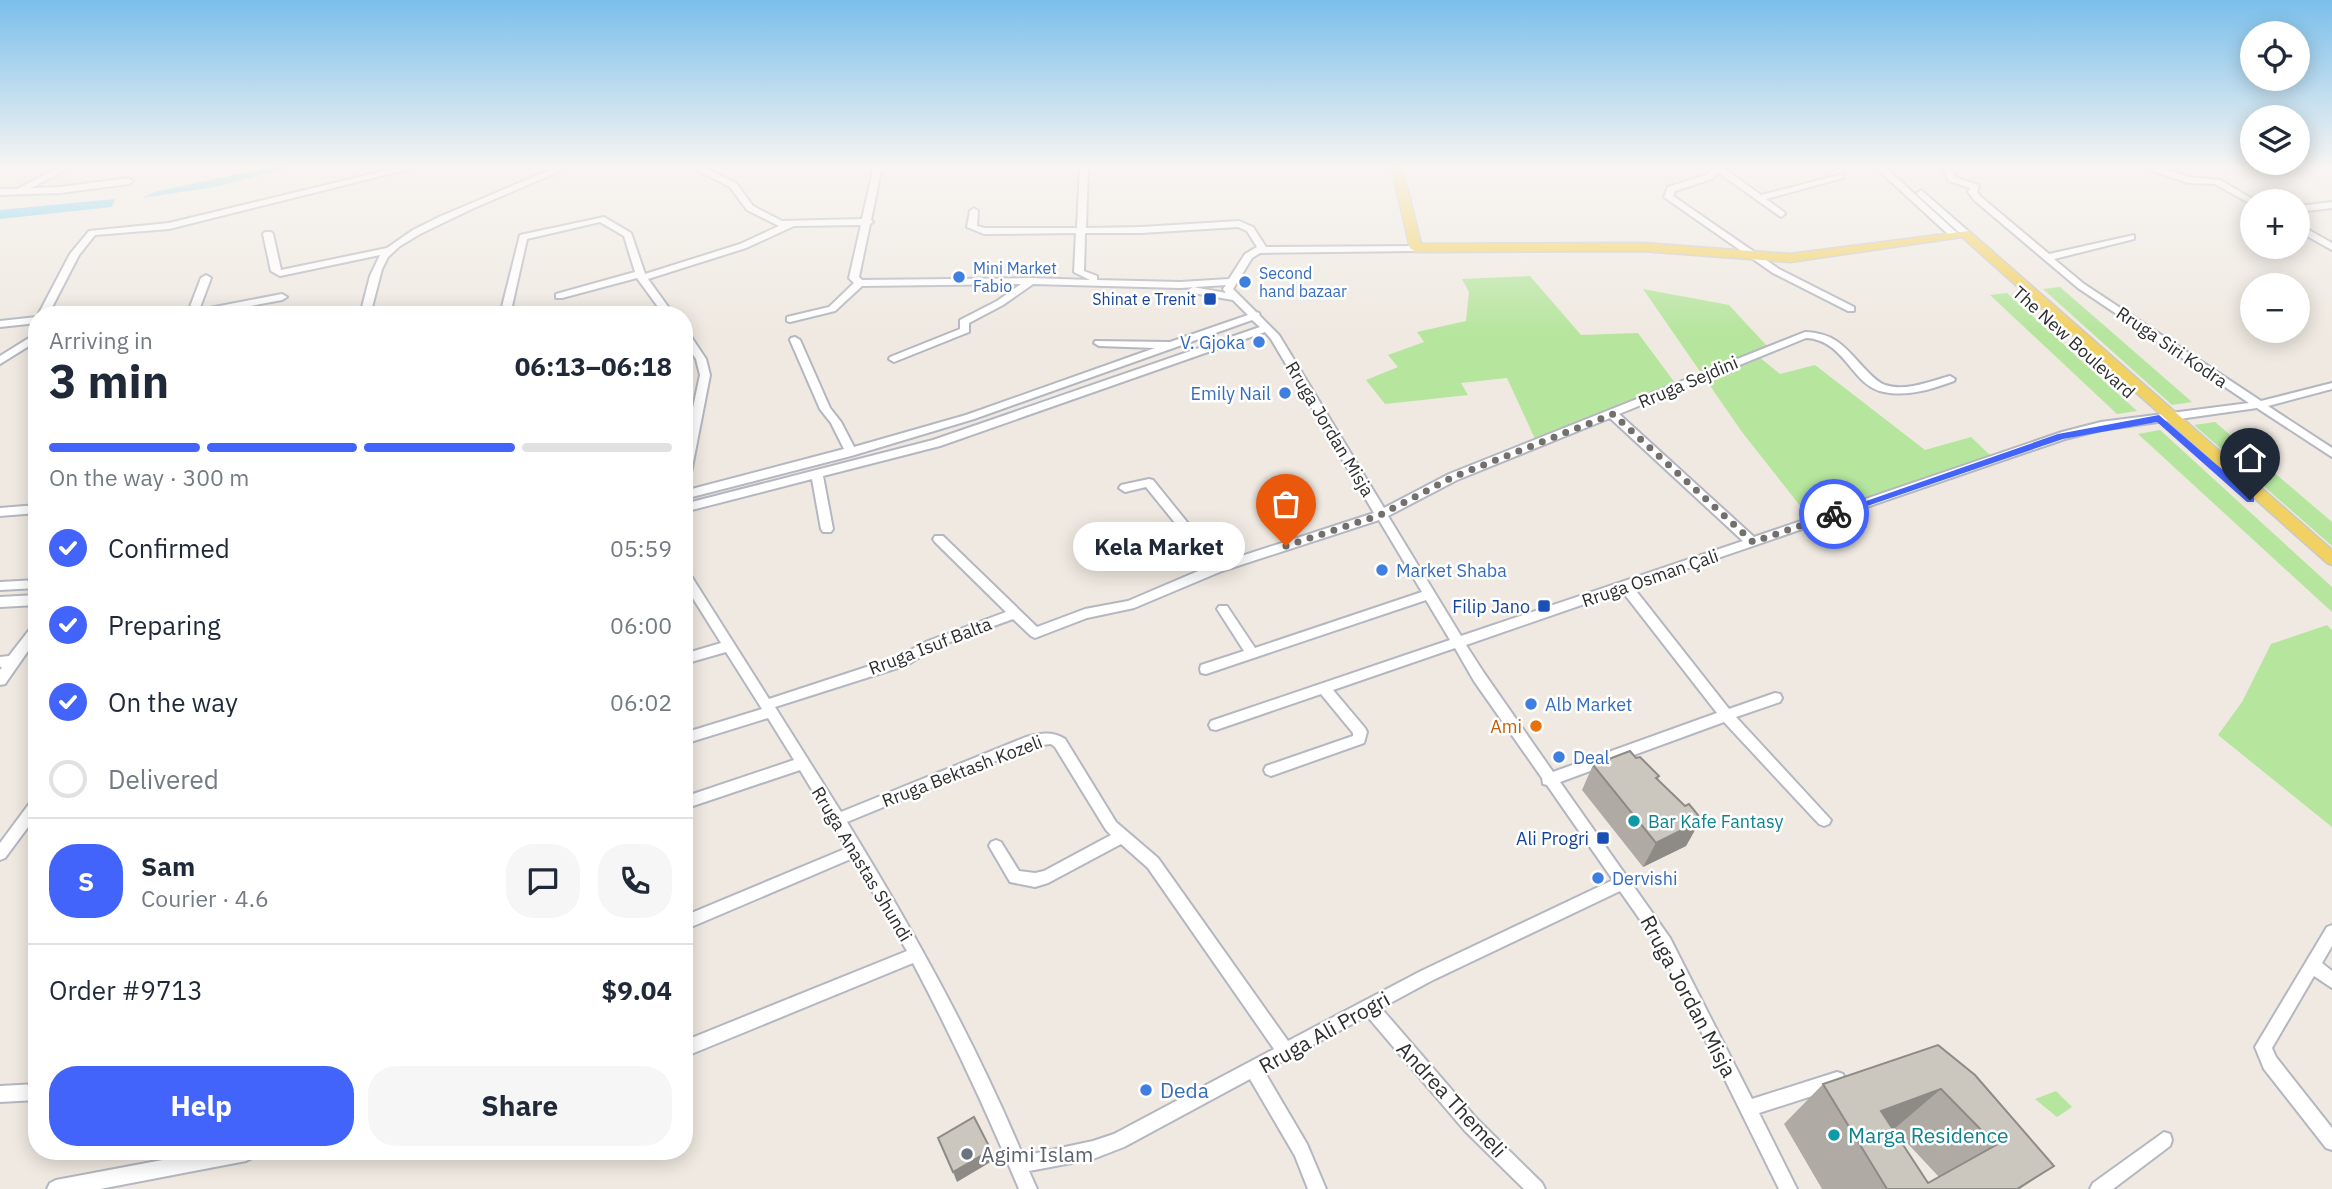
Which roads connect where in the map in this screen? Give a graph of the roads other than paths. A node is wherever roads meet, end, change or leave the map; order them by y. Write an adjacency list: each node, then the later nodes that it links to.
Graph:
1 (188, 221): 37 (street)
2 (438, 221): 24 (street)
3 (590, 221): 19 (street)
4 (605, 221): 27 (street)
5 (775, 221): 14 (street)
6 (973, 221): 15 (street)
7 (1081, 221): 15 (street)
8 (1410, 221): 23 (main road)
9 (1704, 221): 25 (street)
10 (1945, 221): 18 (street, The New Boulevard)
11 (1947, 221): 18 (street, The New Boulevard)
12 (2004, 221): 26 (street, Rruga Siri Kodra)
13 (868, 222): 14 (street); 31 (street)
14 (790, 225): 27 (street)
15 (1081, 230): 22 (street); 32 (street)
16 (268, 234): 24 (street)
17 (2310, 234): 21 (street)
18 (1962, 236): 25 (main road); 60 (main road, The New Boulevard)
19 (523, 237): 41 (street)
20 (2131, 237): 26 (street)
21 (2332, 247)
22 (1263, 248): 23 (street); 30 (street)
23 (1416, 248): 25 (main road)
24 (387, 251): 40 (street)
25 (1756, 257): 43 (street)
26 (2046, 258): 58 (street, Rruga Siri Kodra)
27 (641, 276): 34 (street); 42 (street)
28 (206, 278): 38 (street)
29 (1031, 281): 31 (street); 32 (street); 54 (street)
30 (1230, 282): 33 (street); 36 (street)
31 (859, 283): 45 (street)
32 (1096, 283): 33 (street)
33 (1180, 285): 36 (street)
34 (559, 296)
35 (282, 297): 39 (street)
36 (1233, 297): 44 (street, Rruga Jordan Misja)
37 (49, 306)
38 (193, 306)
39 (233, 306)
40 (367, 306)
41 (507, 306)
42 (663, 306)
43 (1851, 309)
44 (1256, 315): 48 (street, Rruga Jordan Misja); 52 (street)
45 (790, 319)
46 (28, 321): 47 (street)
47 (0, 324)
48 (1267, 328): 65 (street); 71 (street, Rruga Jordan Misja)
49 (795, 340): 63 (street)
50 (28, 342): 55 (street)
51 (1099, 343): 52 (street)
52 (1172, 346): 63 (street)
53 (693, 347): 62 (street)
54 (894, 359)
55 (0, 361)
56 (1950, 379): 59 (street, Rruga Sejdini)
57 (2332, 386): 58 (street)
58 (2257, 405): 60 (street); 64 (street, Rruga Siri Kodra)
59 (1613, 414): 71 (street, Rruga Sejdini); 74 (street)
60 (2166, 417): 61 (street); 75 (main road, The New Boulevard); 77 (main road, The New Boulevard)
61 (2121, 423): 74 (street, Rruga Osman Çali)
62 (693, 434)
63 (851, 452): 67 (street)
64 (2332, 453)
65 (817, 476): 68 (street); 72 (street)
66 (1125, 488): 76 (street)
67 (693, 493)
68 (693, 506)
69 (28, 510): 70 (street)
70 (0, 512)
71 (1380, 515): 76 (street); 82 (street, Rruga Jordan Misja)
72 (827, 529)
73 (939, 539): 86 (street)
74 (1753, 542): 80 (street, Rruga Osman Çali)
75 (2332, 559)
76 (1218, 568): 86 (street)
77 (2332, 573)
78 (28, 583): 79 (street)
79 (0, 586)
80 (1625, 586): 88 (street, Rruga Osman Çali); 98 (street)
81 (693, 588): 89 (street, Rruga Anastas Shundi)
82 (1430, 594): 88 (street, Rruga Jordan Misja); 90 (street)
83 (28, 600): 84 (street)
84 (0, 602)
85 (1223, 609): 90 (street)
86 (1016, 614): 97 (street, Rruga Isuf Balta)
87 (28, 638): 92 (street)
88 (1458, 641): 95 (street, Rruga Osman Çali); 103 (street, Rruga Jordan Misja)
89 (729, 646): 91 (street); 97 (street, Rruga Anastas Shundi)
90 (1252, 653): 93 (street)
91 (693, 656)
92 (7, 661): 94 (street)
93 (1206, 669)
94 (0, 680)
95 (1324, 688): 99 (street, Rruga Osman Çali); 102 (street)
96 (1775, 698): 98 (street)
97 (768, 709): 100 (street, Rruga Isuf Balta); 101 (street, Rruga Anastas Shundi)
98 (1726, 715): 103 (street); 107 (street)
99 (1216, 725)
100 (693, 737)
101 (802, 763): 104 (street); 106 (street, Rruga Anastas Shundi)
102 (1271, 770)
103 (1548, 780): 112 (street, Rruga Jordan Misja)
104 (693, 800)
105 (28, 816): 111 (street)
106 (837, 820): 108 (street, Rruga Bektash Kozeli); 110 (street, Rruga Anastas Shundi)
107 (1824, 820)
108 (1120, 837): 109 (street); 120 (street, Rruga Bektash Kozeli)
109 (996, 846)
110 (855, 851): 113 (street); 115 (street, Rruga Anastas Shundi)
111 (0, 854)
112 (1624, 882): 118 (street, Rruga Ali Progri); 126 (street, Rruga Jordan Misja)
113 (693, 919)
114 (2332, 932): 116 (street)
115 (915, 955): 119 (street); 130 (street, Rruga Anastas Shundi)
116 (2315, 966): 117 (street); 121 (street)
117 (2332, 981)
118 (1370, 1007): 120 (street, Rruga Ali Progri); 134 (street, Andrea Themeli)
119 (693, 1045)
120 (1287, 1053): 122 (street, Rruga Ali Progri)
121 (2270, 1063): 128 (street)
122 (1254, 1070): 130 (street, Rruga Ali Progri); 133 (street)
123 (1848, 1076): 126 (street)
124 (28, 1092): 125 (street)
125 (0, 1094)
126 (1747, 1109): 135 (street, Rruga Jordan Misja)
127 (2164, 1140): 136 (street)
128 (2332, 1142)
129 (193, 1160): 131 (street)
130 (1019, 1165): 132 (street)
131 (56, 1189)
132 (1028, 1189)
133 (1317, 1189)
134 (1536, 1189)
135 (1788, 1189)
136 (2099, 1189)

